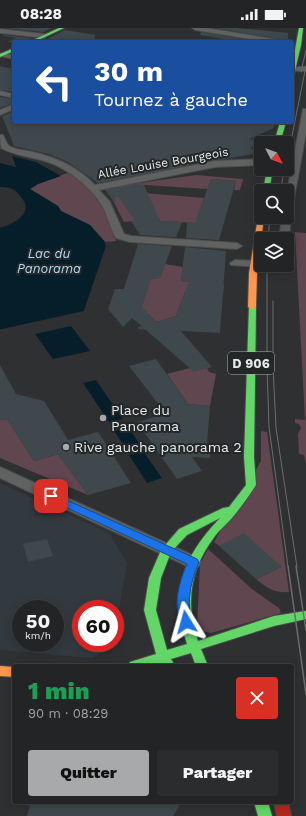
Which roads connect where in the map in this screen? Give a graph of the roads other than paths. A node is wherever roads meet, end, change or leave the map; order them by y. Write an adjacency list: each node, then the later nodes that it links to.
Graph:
1 (62, 28): 5 (main road)
2 (195, 28): 7 (street)
3 (301, 28): 8 (main road)
4 (0, 31): 5 (street)
5 (44, 36): 6 (main road)
6 (35, 40)
7 (268, 40)
8 (296, 44): 11 (main road)
9 (12, 52): 10 (main road)
10 (0, 53)
11 (294, 63)
12 (306, 70): 13 (street)
13 (294, 72)
14 (0, 93): 15 (street)
15 (12, 96)
16 (12, 107): 18 (street)
17 (306, 111): 22 (street)
18 (0, 113)
19 (282, 124): 20 (main road)
20 (279, 136)
21 (0, 137): 25 (street)
22 (302, 151): 24 (street)
23 (254, 162): 25 (street, Allée Louise Bourgeois)
24 (294, 186)
25 (93, 188): 26 (street)
26 (237, 246)
27 (235, 263): 28 (street)
28 (254, 264)
29 (258, 272): 31 (main road, D 906)
30 (0, 472): 32 (street)
31 (237, 505): 32 (main road, D 906); 33 (main road, D 906)
32 (166, 550): 33 (street); 36 (main road, D 906)
33 (194, 562): 35 (main road, D 906)
34 (306, 615): 35 (main road)
35 (193, 647): 36 (main road); 39 (main road, D 906)
36 (163, 657): 37 (main road); 38 (main road, D 906)
37 (140, 664)
38 (168, 664)
39 (201, 664)
40 (0, 671): 41 (main road)
41 (12, 672)
42 (262, 804): 44 (main road)
43 (281, 804): 45 (main road)
44 (265, 816)
45 (284, 816)

